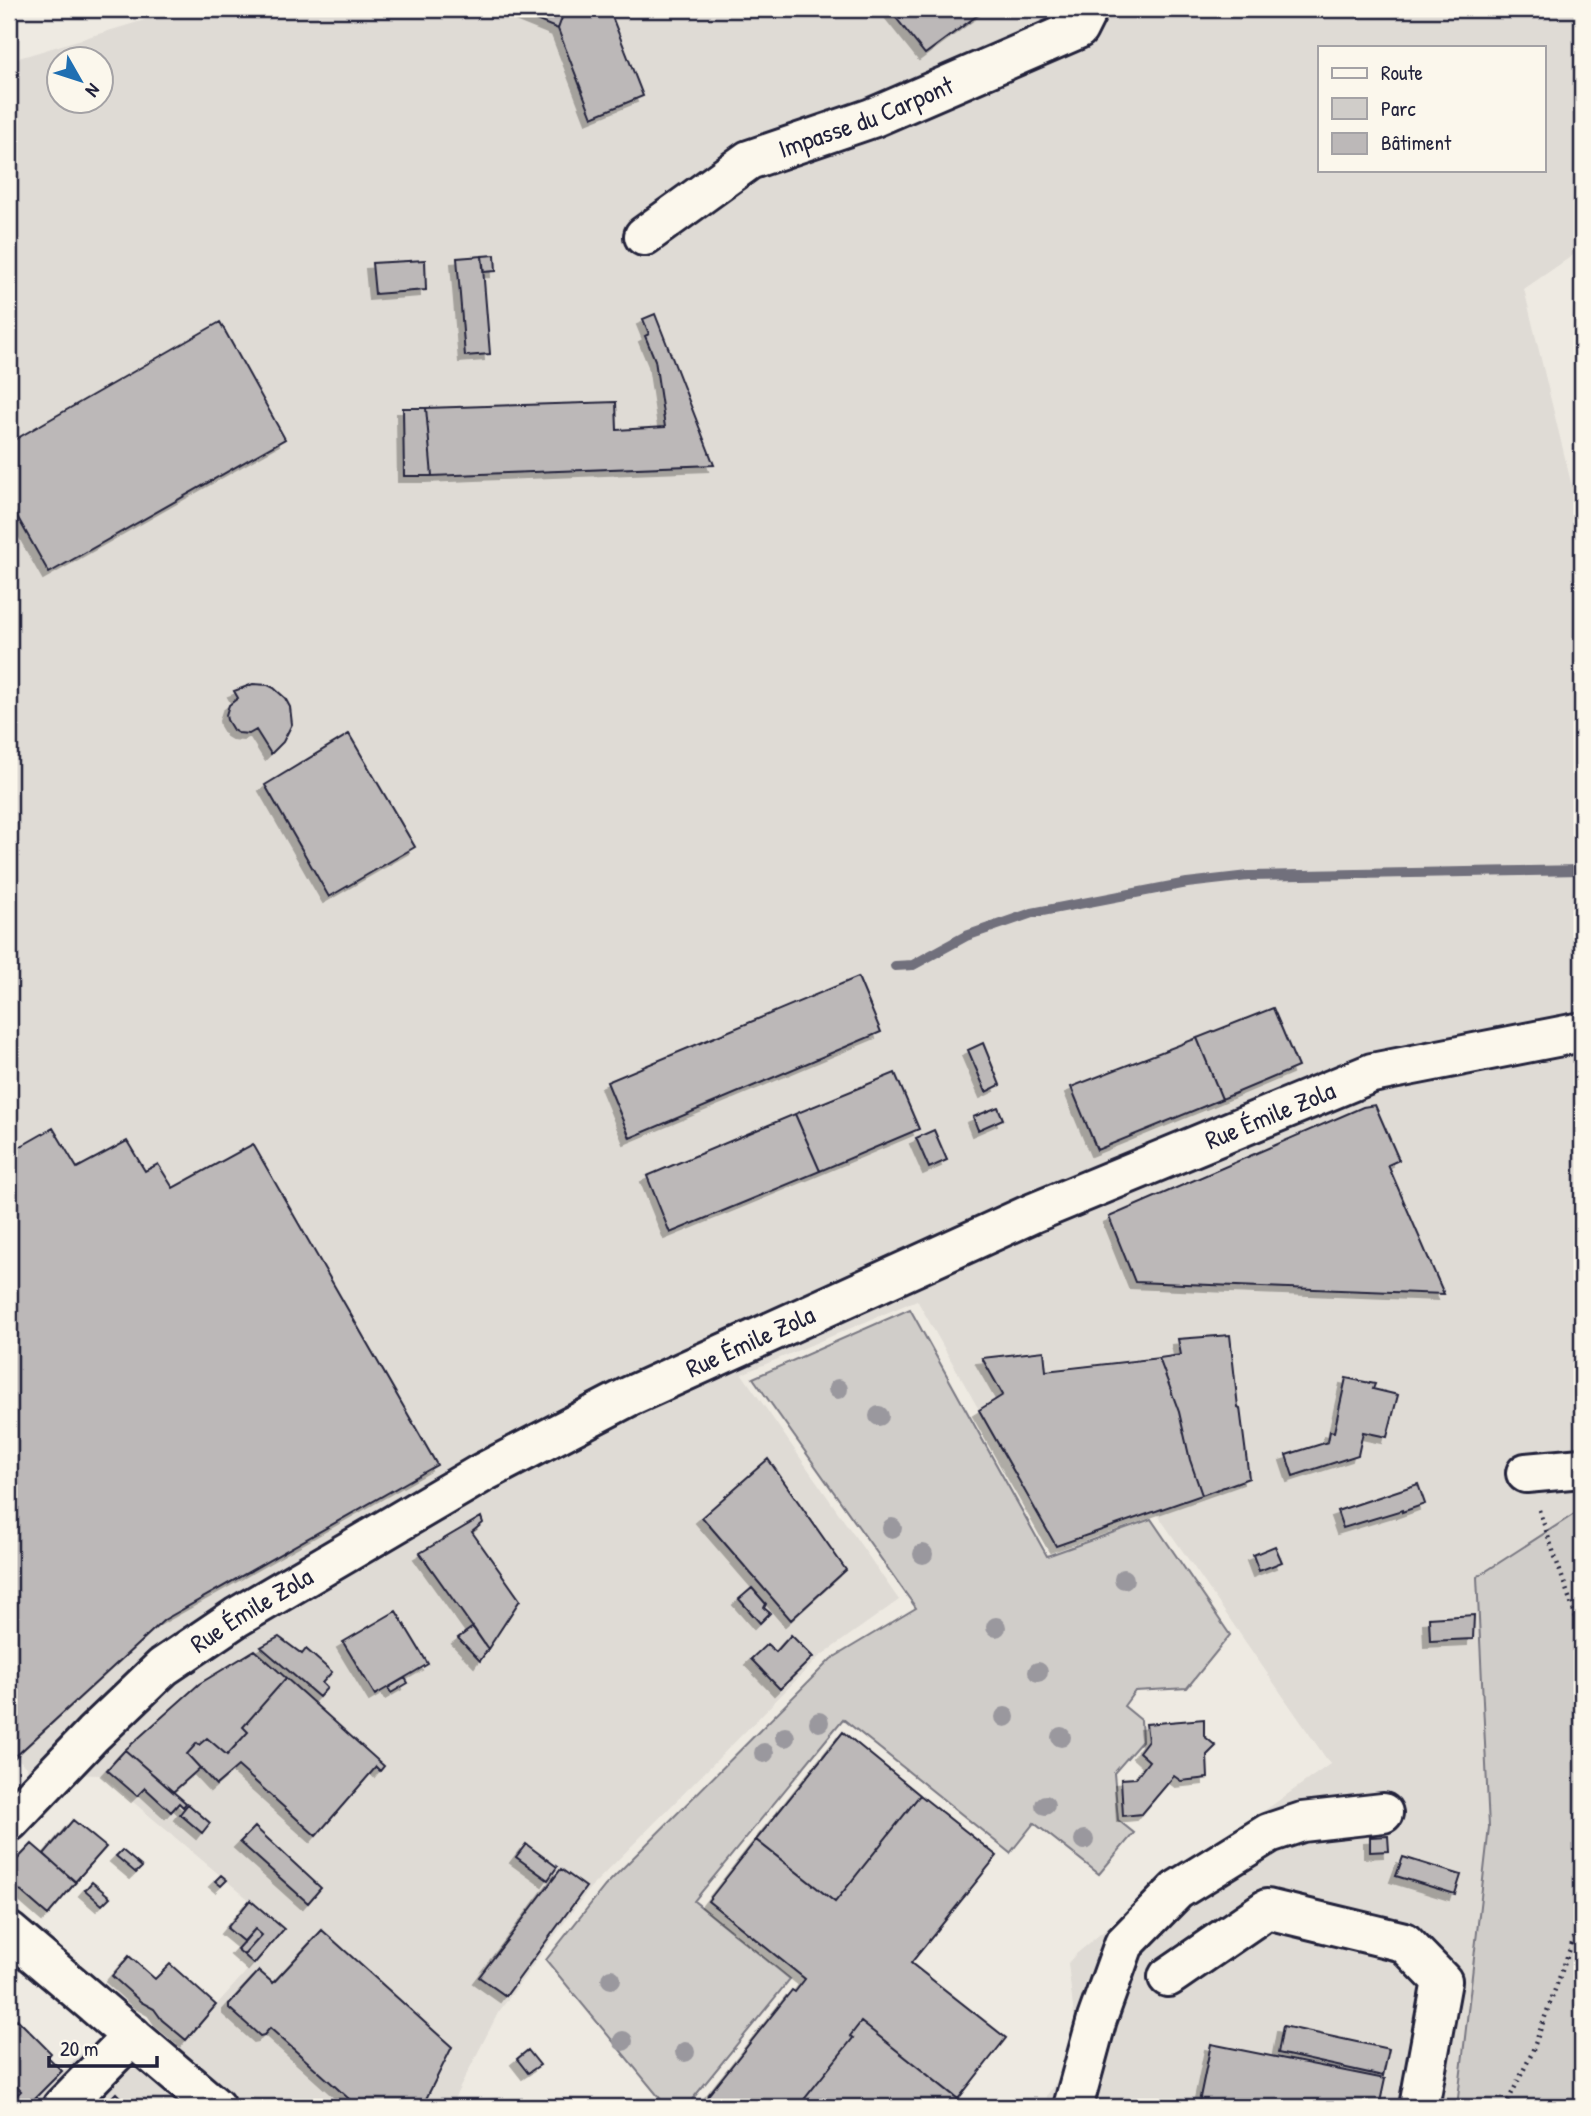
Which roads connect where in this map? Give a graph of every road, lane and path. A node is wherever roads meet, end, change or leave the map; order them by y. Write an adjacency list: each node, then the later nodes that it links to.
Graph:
1 (1088, 9): 2 (street, Impasse du Carpont)
2 (644, 236)
3 (1582, 1032): 8 (street, Rue Émile Zola)
4 (1582, 1468): 5 (street)
5 (1526, 1473): 6 (path)
6 (1582, 1635)
7 (1383, 1813): 13 (street)
8 (9, 1822)
9 (1582, 1916): 17 (path)
10 (9, 1931): 12 (street)
11 (1168, 1978): 16 (street)
12 (132, 2036): 14 (street); 15 (street)
13 (1074, 2101)
14 (62, 2107)
15 (215, 2107)
16 (1419, 2107)
17 (1505, 2107)

